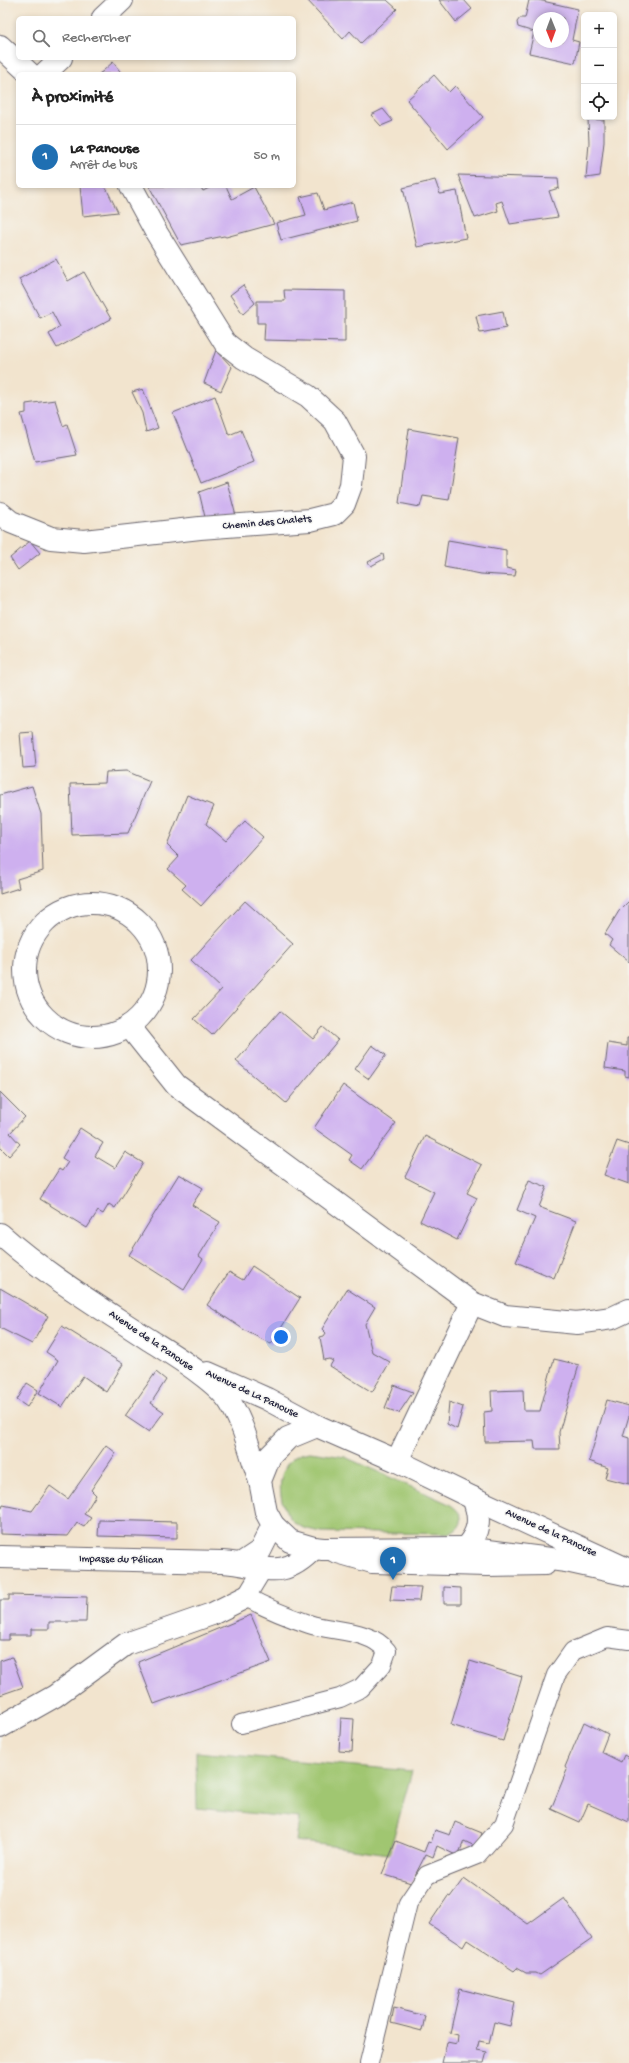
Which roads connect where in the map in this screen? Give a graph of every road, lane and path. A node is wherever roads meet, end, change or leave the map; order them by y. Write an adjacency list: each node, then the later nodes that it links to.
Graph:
1 (122, 0): 2 (street)
2 (105, 16)
3 (0, 46): 5 (street)
4 (59, 60): 6 (street)
5 (28, 72)
6 (46, 72)
7 (132, 188): 8 (street, Chemin des Chalets)
8 (0, 513)
9 (130, 1026): 9 (street); 11 (street)
10 (0, 1234): 13 (street, Avenue de la Panouse)
11 (472, 1304): 12 (street); 15 (street)
12 (629, 1310)
13 (187, 1364): 14 (street, Avenue de La Panouse); 16 (street, Avenue de la Panouse)
14 (317, 1426): 15 (street, Avenue de la Panouse); 16 (street, Avenue de la Panouse)
15 (397, 1461): 17 (street, Avenue de la Panouse)
16 (260, 1481): 18 (street, Avenue de la Panouse)
17 (473, 1498): 19 (street); 24 (street, Avenue de la Panouse)
18 (273, 1525): 20 (street, Avenue de la Panouse); 23 (street)
19 (465, 1548): 20 (street, Avenue de la Panouse); 22 (street, Avenue de la Panouse)
20 (319, 1549): 22 (lane); 23 (street, Impasse du Pélican)
21 (0, 1557): 23 (street, Impasse du Pélican)
22 (584, 1565): 25 (street, Avenue de la Panouse)
23 (252, 1566): 26 (lane)
24 (629, 1570)
25 (629, 1575)
26 (246, 1597): 28 (lane); 29 (street)
27 (629, 1640): 30 (lane)
28 (241, 1724)
29 (0, 1727)
30 (369, 2063)

